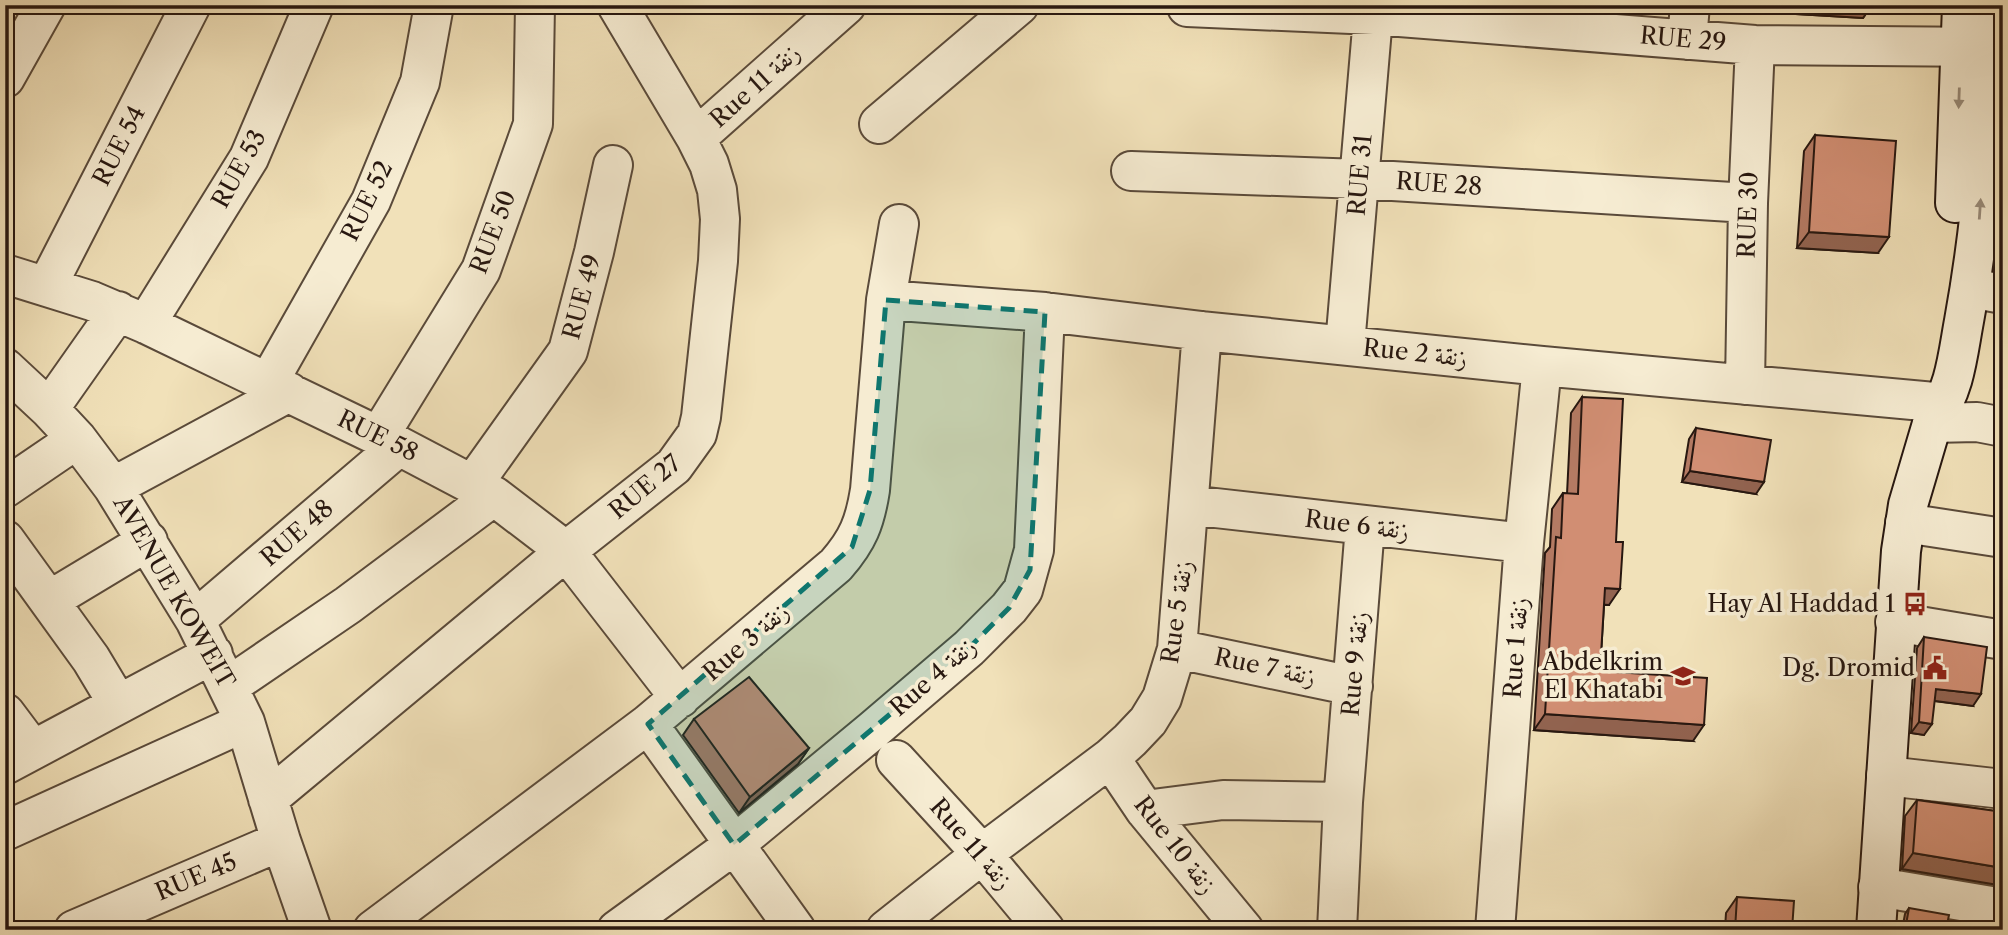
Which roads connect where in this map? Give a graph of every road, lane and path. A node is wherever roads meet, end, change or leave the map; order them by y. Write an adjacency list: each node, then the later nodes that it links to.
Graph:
1 (46, 5): 15 (street)
2 (191, 5): 25 (street, RUE 54)
3 (314, 5): 29 (street, RUE 53)
4 (434, 5): 35 (street, RUE 52)
5 (535, 5): 40 (street, RUE 50)
6 (846, 5): 17 (street, Rue 11 زنقة)
7 (1019, 5): 16 (street)
8 (1989, 6): 14 (street)
9 (1187, 7): 10 (street, RUE 29)
10 (1374, 10): 12 (street, RUE 29); 21 (street, RUE 31)
11 (632, 11): 17 (street, RUE 27)
12 (1689, 22): 13 (street, RUE 29)
13 (1755, 46): 14 (street, RUE 29); 22 (street, RUE 30)
14 (1977, 47): 18 (street); 37 (street, one-way to 37)
15 (5, 78)
16 (879, 124)
17 (696, 138): 51 (street, RUE 27)
18 (1994, 146): 26 (street, one-way to 18)
19 (613, 165): 43 (street, RUE 49)
20 (1130, 171): 21 (street, RUE 28)
21 (1360, 178): 22 (street, RUE 28); 31 (street, RUE 31)
22 (1748, 203): 34 (street, RUE 30)
23 (899, 224): 27 (street, Rue 3 زنقة)
24 (5, 274): 25 (street, RUE 58)
25 (47, 286): 29 (street, RUE 58)
26 (1986, 291): 37 (street)
27 (886, 300): 28 (street, Rue 2 زنقة); 59 (street, Rue 3 زنقة)
28 (1045, 312): 30 (street, Rue 2 زنقة); 74 (street, Rue 4 زنقة)
29 (132, 318): 35 (street, RUE 58); 36 (street, RUE 53)
30 (1202, 331): 31 (street, Rue 2 زنقة); 44 (street, Rue 5 زنقة)
31 (1345, 345): 33 (street, Rue 2 زنقة)
32 (10, 358): 36 (street, AVENUE KOWEIT)
33 (1542, 366): 34 (street, Rue 2 زنقة); 50 (street, Rue 1 زنقة)
34 (1745, 385): 37 (street, Rue 2 زنقة)
35 (278, 387): 40 (street, RUE 58); 41 (street)
36 (49, 409): 39 (street, AVENUE KOWEIT)
37 (1936, 411): 38 (street); 45 (street)
38 (2003, 427)
39 (77, 439): 41 (street, AVENUE KOWEIT); 42 (street)
40 (389, 441): 43 (street, RUE 58); 53 (street, RUE 48)
41 (113, 487): 49 (street, AVENUE KOWEIT)
42 (5, 488)
43 (483, 490): 51 (street, RUE 58); 57 (street, RUE 49)
44 (1189, 505): 46 (street, Rue 6 زنقة); 56 (street, Rue 5 زنقة)
45 (1905, 523): 47 (street); 54 (street)
46 (1365, 526): 50 (street, Rue 6 زنقة); 58 (street, Rue 9 زنقة)
47 (2003, 538)
48 (5, 540): 52 (street)
49 (148, 541): 52 (street); 53 (street, AVENUE KOWEIT)
50 (1524, 543): 87 (street, Rue 1 زنقة)
51 (566, 551): 59 (street, RUE 58); 69 (street, RUE 27)
52 (50, 600): 60 (street)
53 (195, 620): 57 (street, AVENUE KOWEIT)
54 (1895, 622): 55 (street); 67 (street)
55 (2003, 640)
56 (1177, 649): 58 (street, Rue 7 زنقة); 65 (street, Rue 5 زنقة)
57 (221, 670): 60 (street, RUE 49); 62 (street, AVENUE KOWEIT)
58 (1353, 686): 70 (street, Rue 9 زنقة)
59 (680, 698): 63 (street, Rue 3 زنقة)
60 (118, 704): 64 (street, RUE 49)
61 (5, 713): 64 (street)
62 (245, 722): 69 (street, AVENUE KOWEIT); 72 (street)
63 (648, 724): 74 (street); 80 (street, Rue 3 زنقة)
64 (18, 757)
65 (1110, 758): 71 (street, Rue 10 زنقة); 75 (street, Rue 5 زنقة)
66 (896, 760): 75 (street, Rue 11 زنقة)
67 (1886, 776): 68 (street); 76 (street)
68 (2003, 789)
69 (268, 799): 73 (street, AVENUE KOWEIT)
70 (1343, 802): 71 (street); 86 (street, Rue 9 زنقة)
71 (1145, 810): 85 (street, Rue 10 زنقة)
72 (5, 831)
73 (281, 841): 78 (street, RUE 45); 79 (street, AVENUE KOWEIT)
74 (734, 845): 81 (street, Rue 4 زنقة); 82 (street)
75 (982, 854): 83 (street, Rue 5 زنقة); 84 (street, Rue 11 زنقة)
76 (1878, 887): 77 (street); 88 (street)
77 (2003, 908)
78 (74, 930)
79 (312, 930)
80 (373, 930)
81 (617, 930)
82 (796, 930)
83 (886, 930)
84 (1045, 930)
85 (1244, 930)
86 (1337, 930)
87 (1495, 930)
88 (1876, 930)

